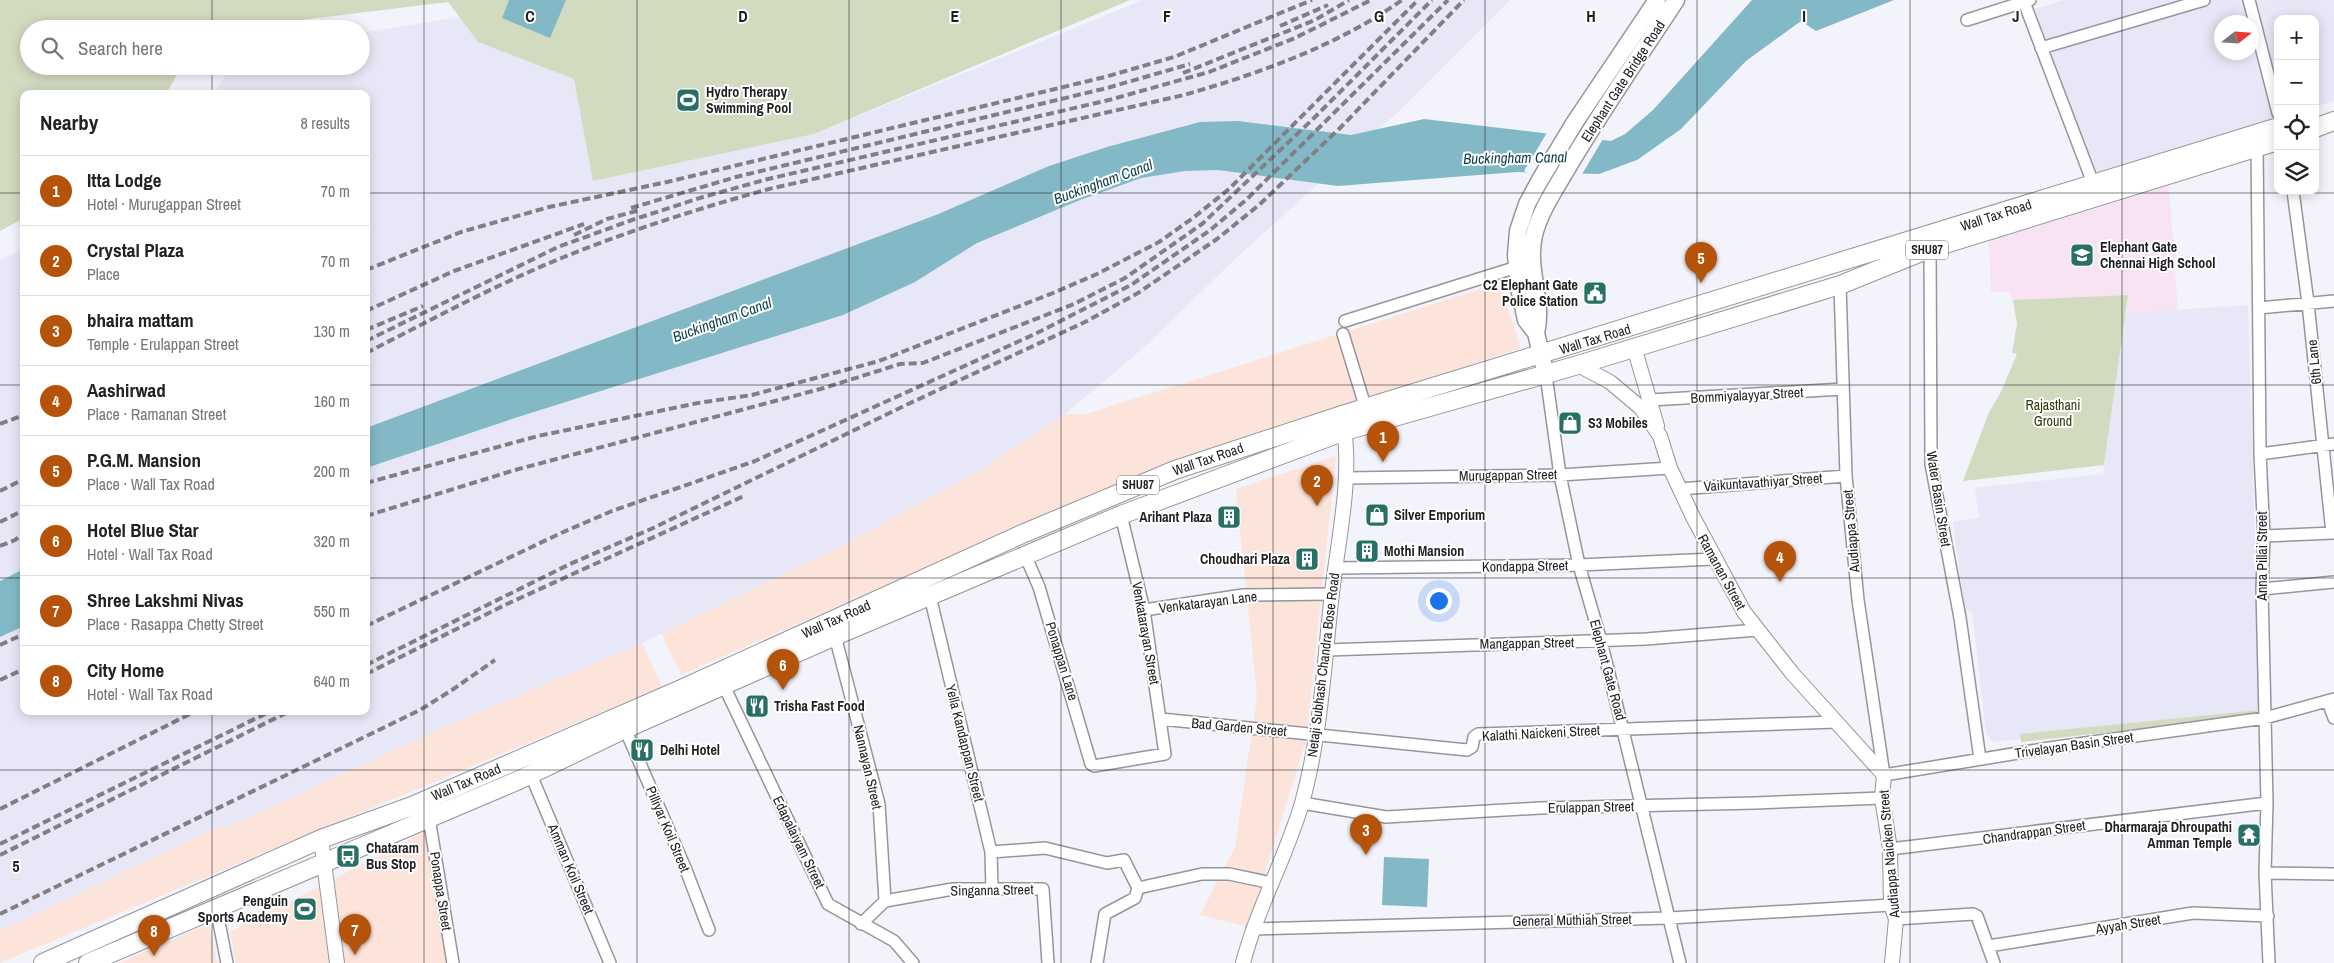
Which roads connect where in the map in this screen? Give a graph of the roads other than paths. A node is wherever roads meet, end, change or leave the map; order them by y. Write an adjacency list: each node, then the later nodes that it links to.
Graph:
1 (1657, 0): 18 (main road, Elephant Gate Bridge Road)
2 (1676, 0): 19 (main road, Elephant Gate Bridge Road)
3 (2204, 0): 7 (street)
4 (2250, 0): 8 (street)
5 (2027, 1): 6 (street); 7 (street)
6 (1967, 20)
7 (2040, 48): 16 (street)
8 (2276, 105)
9 (2334, 110): 10 (main road)
10 (2319, 115)
11 (2334, 121): 12 (main road)
12 (2319, 127)
13 (2274, 130): 14 (main road, Wall Tax Road / SHU87)
14 (2257, 141): 15 (main road, Wall Tax Road / SHU87); 16 (main road, Wall Tax Road / SHU87); 20 (main road, Wall Tax Road / SHU87); 25 (street, Anna Pillai Street)
15 (2274, 141)
16 (2093, 183): 20 (main road, Wall Tax Road / SHU87)
17 (2294, 195): 24 (street, 6th Lane)
18 (1529, 199): 19 (main road); 21 (main road, Elephant Gate Bridge Road)
19 (1546, 206): 27 (main road, Elephant Gate Bridge Road)
20 (1930, 243): 22 (main road, Wall Tax Road / SHU87); 30 (main road, Wall Tax Road / SHU87); 71 (street, Water Basin Street)
21 (1517, 267): 26 (street); 27 (main road, Elephant Gate Bridge Road)
22 (1840, 285): 29 (main road, Wall Tax Road / SHU87); 33 (street, Audiappa Street)
23 (2334, 301): 24 (street)
24 (2308, 303): 25 (street); 38 (street, 6th Lane)
25 (2259, 308): 39 (street, Anna Pillai Street)
26 (1345, 321)
27 (1536, 333): 30 (main road)
28 (1343, 334): 35 (street)
29 (1634, 347): 31 (main road, Wall Tax Road / SHU87); 34 (street)
30 (1541, 355): 32 (main road); 35 (main road, Wall Tax Road / SHU87)
31 (1578, 366): 32 (main road, Wall Tax Road / SHU87); 37 (street, Ramanan Street)
32 (1546, 375): 36 (main road, Wall Tax Road / SHU87); 41 (street, Elephant Gate Road)
33 (1843, 389): 34 (street, Bommiyalayyar Street); 42 (street, Audiappa Street)
34 (1650, 400): 37 (street)
35 (1366, 409): 36 (main road, Wall Tax Road / SHU87)
36 (1343, 423): 43 (street, Netaji Subhash Chandra Bose Road); 45 (main road, Wall Tax Road / SHU87); 66 (main road, Wall Tax Road / SHU87)
37 (1660, 436): 40 (street, Ramanan Street)
38 (2328, 445): 39 (street); 46 (street, 6th Lane)
39 (2260, 454): 47 (street, Anna Pillai Street)
40 (1670, 468): 41 (street, Murugappan Street); 44 (street, Ramanan Street)
41 (1560, 474): 43 (street, Murugappan Street); 50 (street, Elephant Gate Road)
42 (1846, 476): 44 (street, Vaikuntavathiyar Street); 73 (street, Audiappa Street)
43 (1345, 478): 51 (street, Netaji Subhash Chandra Bose Road)
44 (1680, 489): 49 (street, Ramanan Street)
45 (1121, 515): 48 (main road, Wall Tax Road / SHU87); 56 (street, Venkatarayan Street)
46 (2333, 533): 47 (street)
47 (2264, 536): 53 (street, Anna Pillai Street)
48 (1026, 557): 55 (main road, Wall Tax Road / SHU87); 70 (street, Ponappan Lane)
49 (1714, 559): 50 (street, Kondappa Street); 57 (street, Ramanan Street)
50 (1579, 565): 51 (street, Kondappa Street); 59 (street, Elephant Gate Road)
51 (1335, 568): 54 (street, Netaji Subhash Chandra Bose Road)
52 (2334, 582): 53 (street)
53 (2262, 589): 63 (street, Anna Pillai Street)
54 (1332, 594): 56 (street, Venkatarayan Lane); 60 (street, Netaji Subhash Chandra Bose Road)
55 (930, 596): 58 (main road, Wall Tax Road / SHU87); 81 (street, Yella Kandappan Street)
56 (1144, 610): 65 (street, Venkatarayan Street)
57 (1757, 630): 59 (street, Mangappan Street); 67 (street, Ramanan Street)
58 (835, 636): 61 (main road, Wall Tax Road / SHU87); 88 (street, Nannayan Street)
59 (1601, 641): 60 (street, Mangappan Street); 68 (street, Elephant Gate Road)
60 (1327, 650): 69 (street, Netaji Subhash Chandra Bose Road)
61 (724, 686): 66 (main road, Wall Tax Road / SHU87); 93 (street, Edapalaiyam Street)
62 (2331, 701): 63 (street, Trivelayan Basin Street); 64 (street)
63 (2265, 718): 71 (street, Trivelayan Basin Street); 76 (street, Anna Pillai Street)
64 (2334, 718)
65 (1161, 720): 69 (street, Bad Garden Street); 70 (street, Venkatarayan Street)
66 (622, 722): 72 (main road, Wall Tax Road / SHU87); 79 (main road, Wall Tax Road / SHU87); 95 (street, Pilliyar Koil Street)
67 (1836, 722): 68 (street, Kalathi Naickeni Street); 73 (street, Ramanan Street)
68 (1623, 730): 69 (street, Kalathi Naickeni Street); 77 (street, Elephant Gate Road)
69 (1316, 734): 75 (street, Netaji Subhash Chandra Bose Road)
70 (1166, 752)
71 (1980, 760): 73 (street, Trivelayan Basin Street)
72 (531, 775): 78 (main road, Wall Tax Road / SHU87); 102 (street, Amman Koil Street)
73 (1884, 776): 74 (street, Audiappa Naicken Street)
74 (1882, 798): 77 (street, Erulappan Street); 80 (street, Audiappa Naicken Street)
75 (1302, 803): 77 (street, Erulappan Street); 85 (street, Netaji Subhash Chandra Bose Road)
76 (2267, 803): 80 (street, Chandrappan Street); 83 (street, Anna Pillai Street)
77 (1640, 806): 92 (street, Elephant Gate Road)
78 (429, 818): 82 (main road, Wall Tax Road / SHU87); 101 (street, Ponappa Street)
79 (321, 839): 82 (street); 98 (main road, Wall Tax Road / SHU87)
80 (1890, 849): 90 (street, Audiappa Naicken Street)
81 (992, 852): 86 (street); 87 (street, Yella Kandappan Street)
82 (324, 863): 89 (main road, Wall Tax Road / SHU87); 100 (street)
83 (2264, 873): 84 (street); 91 (street, Anna Pillai Street)
84 (2334, 874)
85 (1272, 883): 86 (street); 94 (street, Netaji Subhash Chandra Bose Road)
86 (1138, 888): 105 (street)
87 (992, 890): 88 (street, Singanna Street); 104 (street, Singanna Street)
88 (885, 901): 93 (street)
89 (216, 908): 97 (main road, Wall Tax Road / SHU87); 99 (street)
90 (1893, 912): 92 (street, General Muthiah Street); 96 (street, General Muthiah Street); 108 (street, Audiappa Naicken Street)
91 (2268, 916): 96 (street, Ayyah Street); 110 (street, Anna Pillai Street)
92 (1670, 918): 94 (street, General Muthiah Street); 107 (street, Elephant Gate Road)
93 (861, 924): 103 (street, Edapalaiyam Street)
94 (1252, 929): 106 (street, Netaji Subhash Chandra Bose Road)
95 (709, 930)
96 (1989, 946): 109 (street)
97 (97, 961)
98 (43, 963)
99 (227, 963)
100 (337, 963)
101 (453, 963)
102 (610, 963)
103 (913, 963)
104 (1048, 963)
105 (1097, 963)
106 (1243, 963)
107 (1680, 963)
108 (1892, 963)
109 (1994, 963)
110 (2269, 963)

